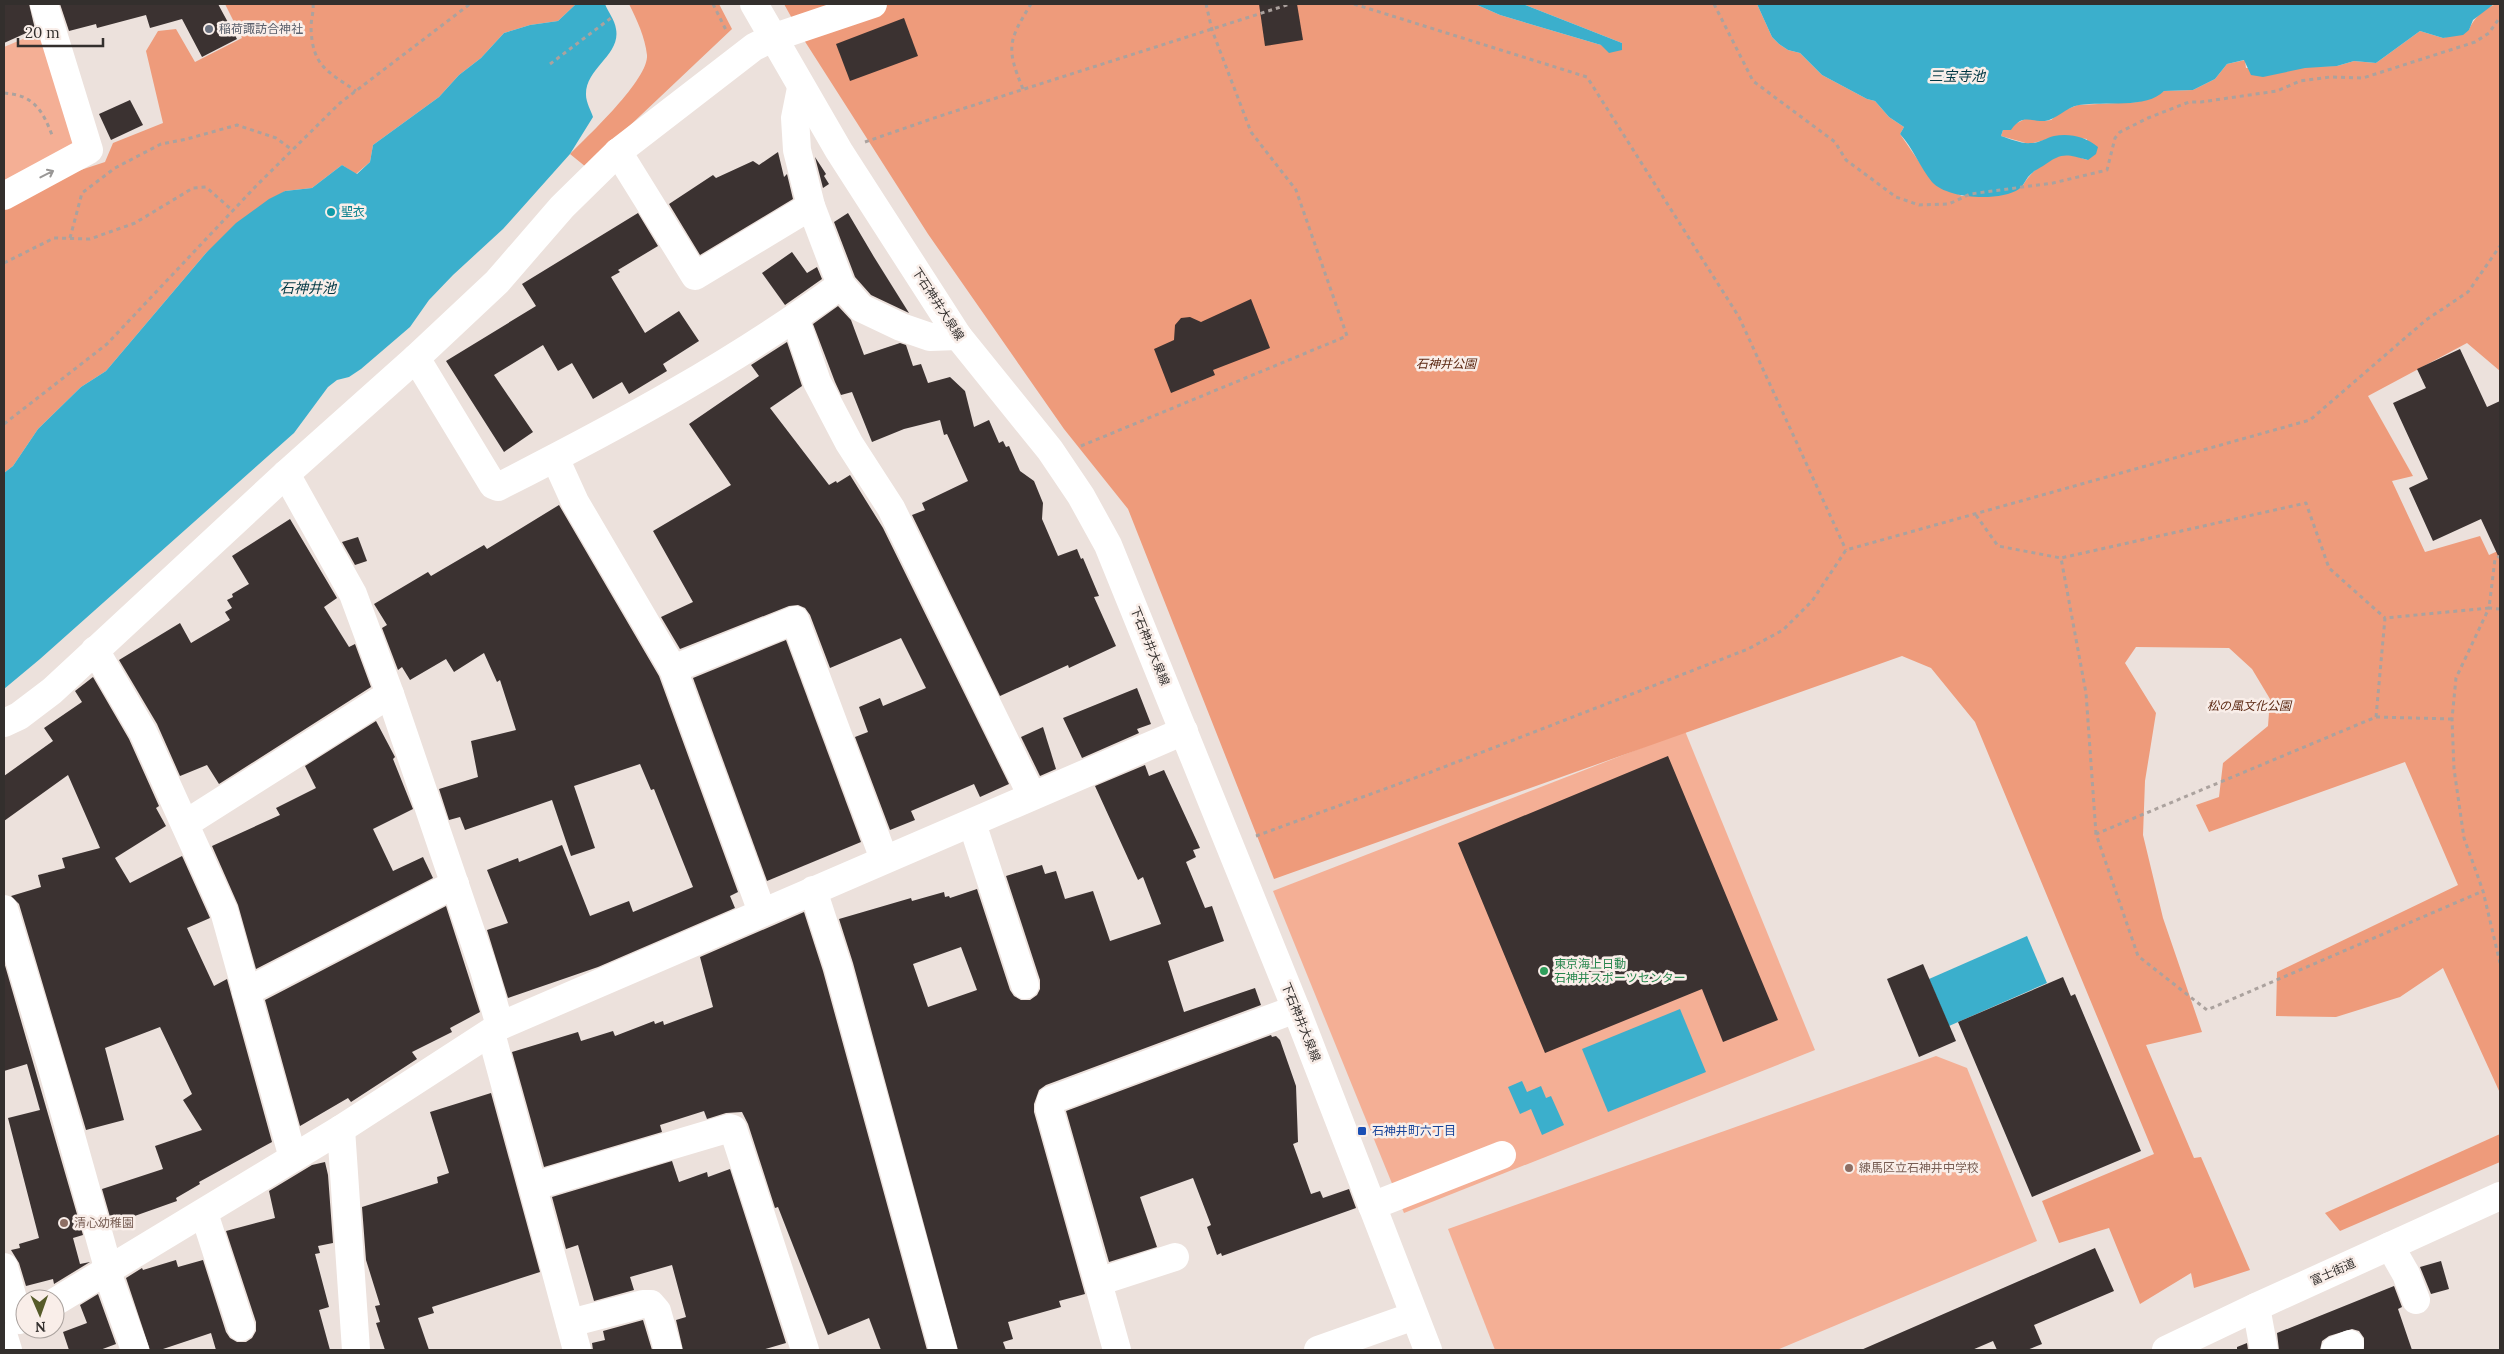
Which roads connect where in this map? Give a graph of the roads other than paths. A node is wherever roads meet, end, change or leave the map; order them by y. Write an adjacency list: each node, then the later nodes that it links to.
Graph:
1 (44, 4): 7 (street, one-way to 1)
2 (754, 4): 4 (street, 下石神井大泉線)
3 (873, 4): 4 (street)
4 (772, 38): 5 (street, 下石神井大泉線); 6 (street)
5 (801, 88): 8 (street); 11 (street, 下石神井大泉線)
6 (618, 152): 8 (street); 12 (street)
7 (4, 196)
8 (811, 206): 9 (street)
9 (841, 285): 10 (street); 11 (street)
10 (795, 318): 13 (street); 20 (street)
11 (958, 336): 19 (street, 下石神井大泉線)
12 (416, 358): 13 (street); 14 (street)
13 (555, 458): 16 (street)
14 (286, 474): 15 (street); 17 (street)
15 (94, 650): 18 (street); 22 (street)
16 (674, 669): 23 (street); 27 (street)
17 (390, 694): 22 (street); 24 (street)
18 (4, 723)
19 (1184, 731): 20 (street); 30 (street, 下石神井大泉線)
20 (1032, 796): 21 (street)
21 (972, 823): 23 (street); 28 (street)
22 (185, 824): 29 (street)
23 (884, 859): 25 (street)
24 (455, 884): 29 (street); 31 (street)
25 (813, 890): 27 (street); 57 (street)
26 (4, 908): 42 (street)
27 (762, 912): 31 (street)
28 (1025, 985)
29 (246, 992): 34 (street)
30 (1296, 1009): 37 (street, 下石神井大泉線); 43 (street)
31 (495, 1029): 32 (street); 35 (street)
32 (341, 1129): 34 (street); 53 (street)
33 (1502, 1155): 37 (street)
34 (293, 1158): 38 (street)
35 (534, 1186): 48 (street); 56 (street)
36 (2500, 1196): 39 (street, 富士街道)
37 (1372, 1206): 47 (street, 下石神井大泉線)
38 (204, 1213): 42 (street); 50 (street)
39 (2390, 1246): 45 (street); 46 (street, 富士街道)
40 (1175, 1256): 43 (street)
41 (4, 1267): 49 (street)
42 (108, 1271): 44 (street); 52 (street)
43 (1098, 1282): 58 (street)
44 (65, 1296)
45 (2416, 1300)
46 (2256, 1306): 61 (street, 富士街道); 62 (street)
47 (1414, 1316): 59 (street); 60 (street, 下石神井大泉線)
48 (570, 1323): 54 (street); 55 (street)
49 (13, 1325): 51 (street)
50 (241, 1327)
51 (8, 1350)
52 (134, 1350)
53 (356, 1350)
54 (577, 1350)
55 (668, 1350)
56 (805, 1350)
57 (943, 1350)
58 (1117, 1350)
59 (1318, 1350)
60 (1428, 1350)
61 (2166, 1350)
62 (2264, 1350)

